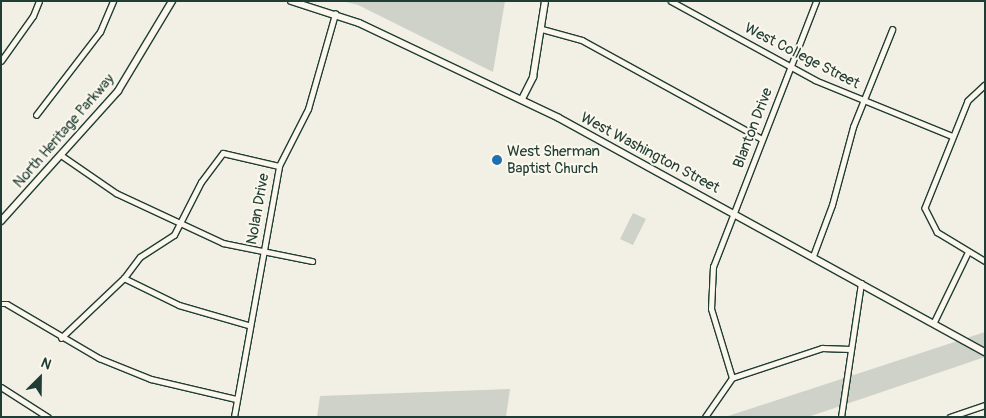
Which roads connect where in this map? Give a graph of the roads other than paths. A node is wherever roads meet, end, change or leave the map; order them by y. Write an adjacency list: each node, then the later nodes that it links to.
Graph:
1 (39, 1): 11 (street)
2 (113, 1): 16 (street)
3 (172, 1): 19 (street, North Heritage Parkway)
4 (291, 1): 8 (street, West Washington Street)
5 (545, 1): 9 (street)
6 (671, 1): 12 (street, West College Street)
7 (816, 1): 12 (street, Blanton Drive)
8 (335, 14): 14 (street, West Washington Street); 20 (street, Nolan Drive)
9 (542, 29): 14 (street); 18 (street)
10 (892, 30): 15 (street)
11 (1, 61)
12 (790, 66): 15 (street, West College Street); 18 (street, Blanton Drive)
13 (985, 85): 17 (street)
14 (522, 99): 21 (street, West Washington Street)
15 (864, 101): 17 (street, West College Street); 26 (street)
16 (36, 116)
17 (952, 136): 25 (street)
18 (762, 139): 21 (street, Blanton Drive)
19 (61, 155): 22 (street, North Heritage Parkway); 23 (street)
20 (279, 166): 23 (street); 24 (street, Nolan Drive)
21 (735, 213): 26 (street, West Washington Street); 37 (street, Blanton Drive)
22 (1, 221)
23 (182, 224): 24 (street); 29 (street)
24 (263, 251): 27 (street); 33 (street, Nolan Drive)
25 (968, 252): 28 (street); 32 (street)
26 (813, 256): 30 (street, West Washington Street)
27 (312, 261)
28 (985, 261)
29 (124, 278): 33 (street); 34 (street)
30 (861, 283): 32 (street, West Washington Street); 35 (street)
31 (1, 304): 34 (street)
32 (934, 322): 36 (street, West Washington Street)
33 (248, 325): 39 (street, Nolan Drive)
34 (61, 338): 39 (street)
35 (850, 349): 37 (street); 44 (street)
36 (985, 352)
37 (732, 378): 43 (street)
38 (1, 387): 41 (street)
39 (236, 399): 42 (street, Nolan Drive)
40 (985, 405): 45 (street)
41 (48, 417)
42 (234, 417)
43 (705, 417)
44 (842, 417)
45 (950, 417)

